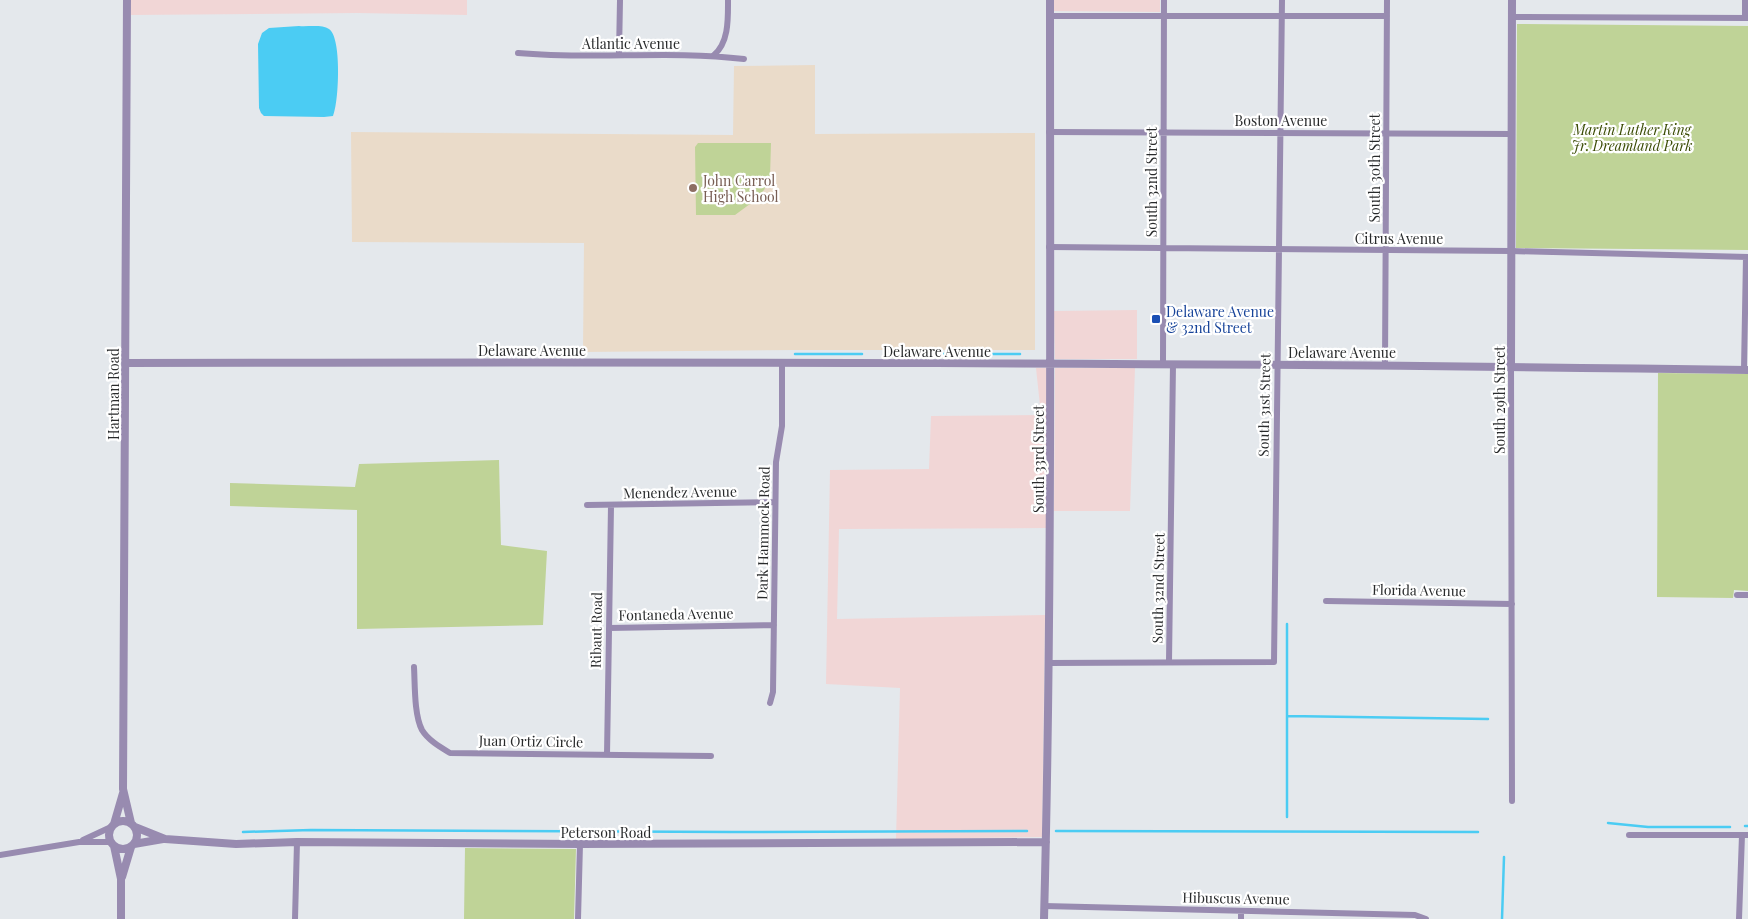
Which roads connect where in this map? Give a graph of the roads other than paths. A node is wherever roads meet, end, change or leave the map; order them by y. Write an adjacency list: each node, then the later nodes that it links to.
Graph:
1 (126, 0): 32 (street, Hartman Road)
2 (620, 0): 17 (street)
3 (728, 0): 18 (street)
4 (1050, 0): 10 (street, South 33rd Street)
5 (1164, 0): 13 (street, South 32nd Street)
6 (1282, 0): 11 (street, South 31st Street)
7 (1387, 0): 12 (street, South 30th Street)
8 (1512, 0): 14 (street, South 29th Street)
9 (1745, 0): 15 (street)
10 (1050, 16): 13 (street); 20 (street, South 33rd Street)
11 (1282, 16): 12 (street); 13 (street); 22 (street, South 31st Street)
12 (1387, 16): 23 (street, South 30th Street)
13 (1164, 17): 21 (street, South 32nd Street)
14 (1512, 17): 15 (street); 24 (street, South 29th Street)
15 (1747, 18)
16 (518, 53): 17 (street, Atlantic Avenue)
17 (619, 54): 18 (street, Atlantic Avenue)
18 (714, 56): 19 (street, Atlantic Avenue)
19 (744, 59)
20 (1049, 132): 21 (street, Boston Avenue); 25 (street, South 33rd Street)
21 (1164, 132): 22 (street, Boston Avenue); 27 (street, South 32nd Street)
22 (1280, 132): 23 (street, Boston Avenue); 26 (street, South 31st Street)
23 (1387, 134): 24 (street, Boston Avenue); 28 (street, South 30th Street)
24 (1512, 134): 29 (street, South 29th Street)
25 (1049, 247): 27 (street, Citrus Avenue); 33 (street, South 33rd Street)
26 (1280, 249): 27 (street, Citrus Avenue); 28 (street, Citrus Avenue); 36 (street, South 31st Street)
27 (1163, 250): 34 (street, South 32nd Street)
28 (1386, 251): 29 (street, Citrus Avenue); 37 (street, South 30th Street)
29 (1511, 251): 30 (street, Citrus Avenue); 38 (street, South 29th Street)
30 (1747, 257): 39 (street)
31 (782, 362): 32 (street, Delaware Avenue); 33 (street, Delaware Avenue); 40 (street, Dark Hammock Road)
32 (126, 363): 55 (street, Hartman Road)
33 (1050, 364): 34 (street, Delaware Avenue); 50 (street, South 33rd Street)
34 (1162, 364): 35 (street, Delaware Avenue)
35 (1173, 364): 36 (street, Delaware Avenue); 49 (street, South 32nd Street)
36 (1278, 364): 37 (street, Delaware Avenue); 49 (street, South 31st Street)
37 (1385, 365): 38 (street, Delaware Avenue)
38 (1511, 366): 39 (street, Delaware Avenue); 46 (street, South 29th Street)
39 (1746, 370)
40 (775, 502): 42 (street, Menendez Avenue); 47 (street, Dark Hammock Road)
41 (587, 506): 42 (street, Menendez Avenue)
42 (611, 506): 48 (street, Ribaut Road)
43 (1738, 595): 44 (street)
44 (1748, 595)
45 (1326, 601): 46 (street, Florida Avenue)
46 (1512, 604): 56 (street, South 29th Street)
47 (774, 626): 48 (street, Fontaneda Avenue); 52 (street, Dark Hammock Road)
48 (609, 628): 53 (street, Ribaut Road)
49 (1169, 662): 50 (street)
50 (1049, 663): 64 (street, South 33rd Street)
51 (414, 667): 53 (street, Juan Ortiz Circle)
52 (770, 703)
53 (607, 755): 54 (street, Juan Ortiz Circle)
54 (711, 756)
55 (124, 789): 57 (street, Hartman Road); 58 (street, Hartman Road)
56 (1512, 801)
57 (133, 825): 58 (street); 61 (street, Peterson Road); 67 (street)
58 (113, 826): 62 (street); 65 (street)
59 (1630, 835): 60 (street)
60 (1745, 835): 78 (street)
61 (165, 839): 63 (street, Peterson Road); 67 (street, Peterson Road)
62 (79, 842): 65 (street); 68 (street)
63 (297, 842): 66 (street, Peterson Road); 73 (street)
64 (1046, 842): 66 (street, Peterson Road); 70 (street, South 33rd Street)
65 (112, 844): 67 (street); 69 (street)
66 (580, 844): 74 (street)
67 (132, 846): 69 (street)
68 (0, 855)
69 (121, 879): 72 (street)
70 (1044, 906): 71 (street, Hibuscus Avenue); 75 (street, South 33rd Street)
71 (1241, 911): 76 (street); 77 (street, Hibuscus Avenue)
72 (121, 919)
73 (295, 919)
74 (578, 919)
75 (1044, 919)
76 (1241, 919)
77 (1426, 919)
78 (1739, 919)

